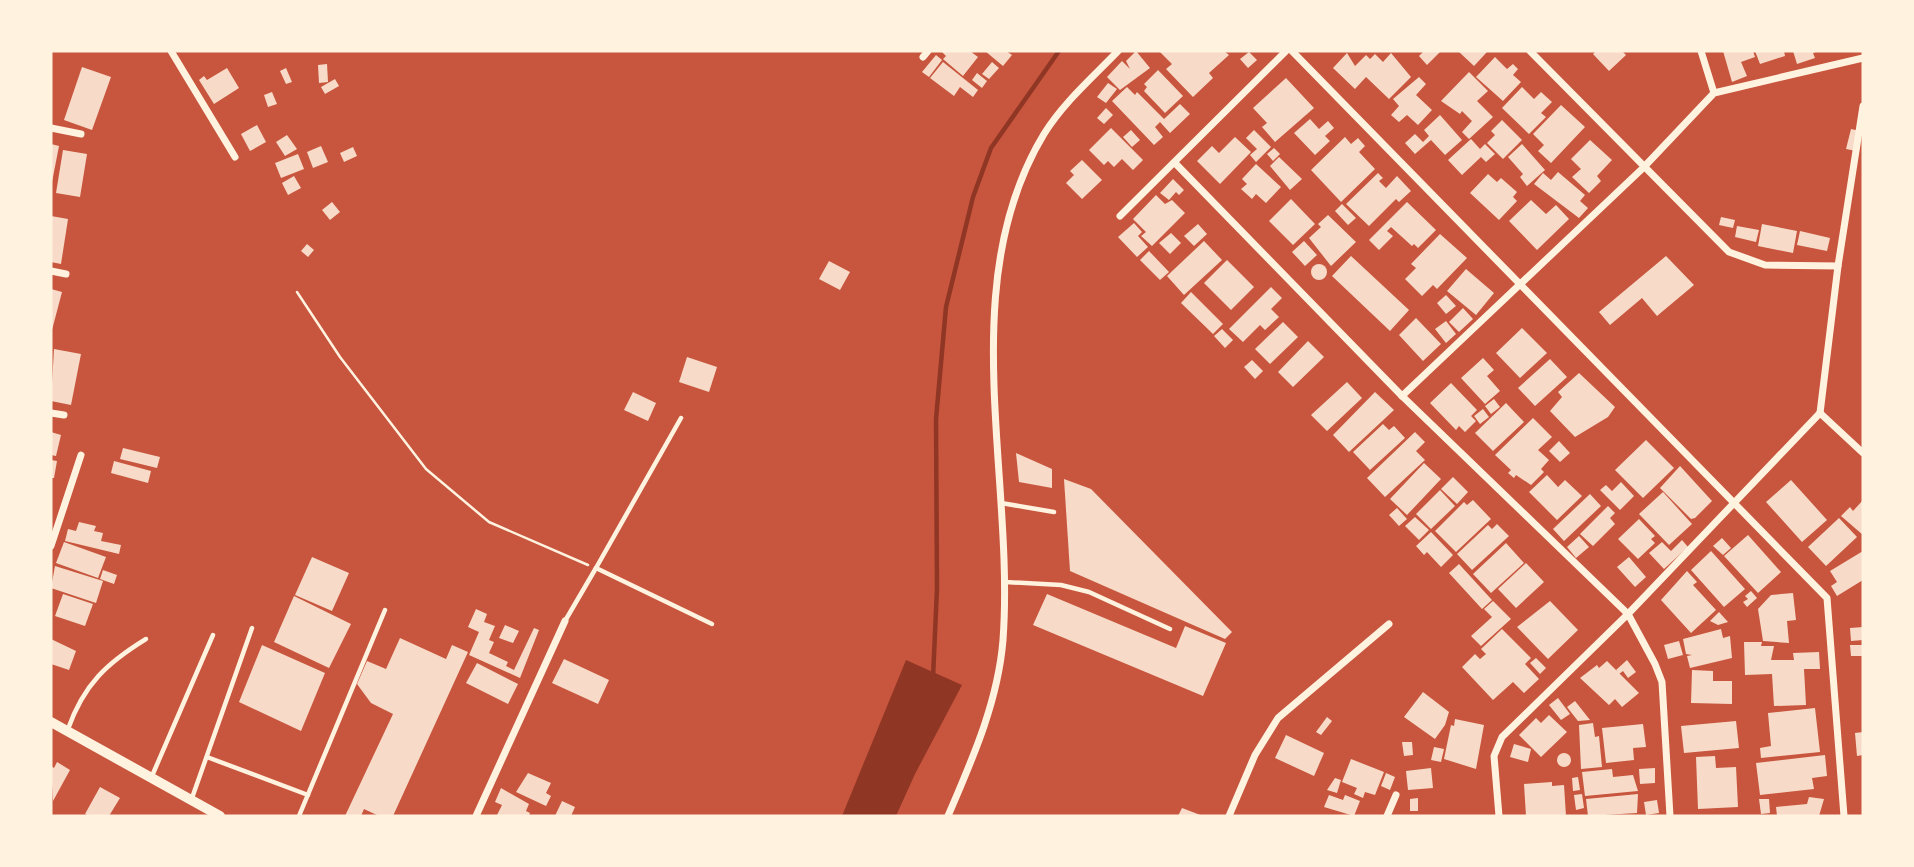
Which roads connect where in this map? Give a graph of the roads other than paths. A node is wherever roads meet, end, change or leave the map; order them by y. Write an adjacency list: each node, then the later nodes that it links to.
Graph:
1 (171, 51): 12 (street)
2 (1118, 51): 27 (street)
3 (1286, 51): 13 (street)
4 (1292, 51): 19 (street)
5 (1530, 51): 14 (street)
6 (1700, 51): 8 (street)
7 (1863, 58): 8 (street)
8 (1714, 93): 14 (street)
9 (1863, 106): 16 (street)
10 (51, 128): 11 (street)
11 (81, 134)
12 (235, 157)
13 (1175, 163): 15 (street); 20 (street)
14 (1643, 168): 16 (street); 19 (street)
15 (1120, 216)
16 (1838, 266): 22 (street)
17 (51, 271): 18 (street)
18 (66, 274)
19 (1519, 286): 20 (street); 28 (street)
20 (1402, 396): 34 (street)
21 (51, 413): 23 (street)
22 (1820, 414): 25 (street); 28 (street)
23 (64, 415)
24 (681, 418): 31 (lane)
25 (1863, 453)
26 (81, 456): 30 (street)
27 (1000, 503): 29 (lane); 32 (street)
28 (1733, 504): 34 (street); 57 (street)
29 (1054, 512)
30 (51, 546)
31 (596, 568): 35 (lane); 36 (lane)
32 (1005, 582): 39 (lane); 52 (street)
33 (385, 610): 46 (lane)
34 (1628, 614): 55 (street); 56 (street)
35 (565, 621): 51 (street)
36 (712, 624)
37 (1389, 624): 53 (street)
38 (252, 628): 44 (lane)
39 (1170, 629)
40 (213, 635): 45 (lane)
41 (146, 639): 43 (lane)
42 (51, 722): 43 (street)
43 (67, 729): 45 (street)
44 (207, 757): 46 (lane); 48 (lane)
45 (152, 776): 48 (street)
46 (309, 795): 50 (lane)
47 (1396, 795): 54 (street)
48 (192, 799): 49 (street)
49 (220, 816)
50 (299, 816)
51 (477, 816)
52 (948, 816)
53 (1229, 816)
54 (1387, 816)
55 (1499, 816)
56 (1670, 816)
57 (1844, 816)

